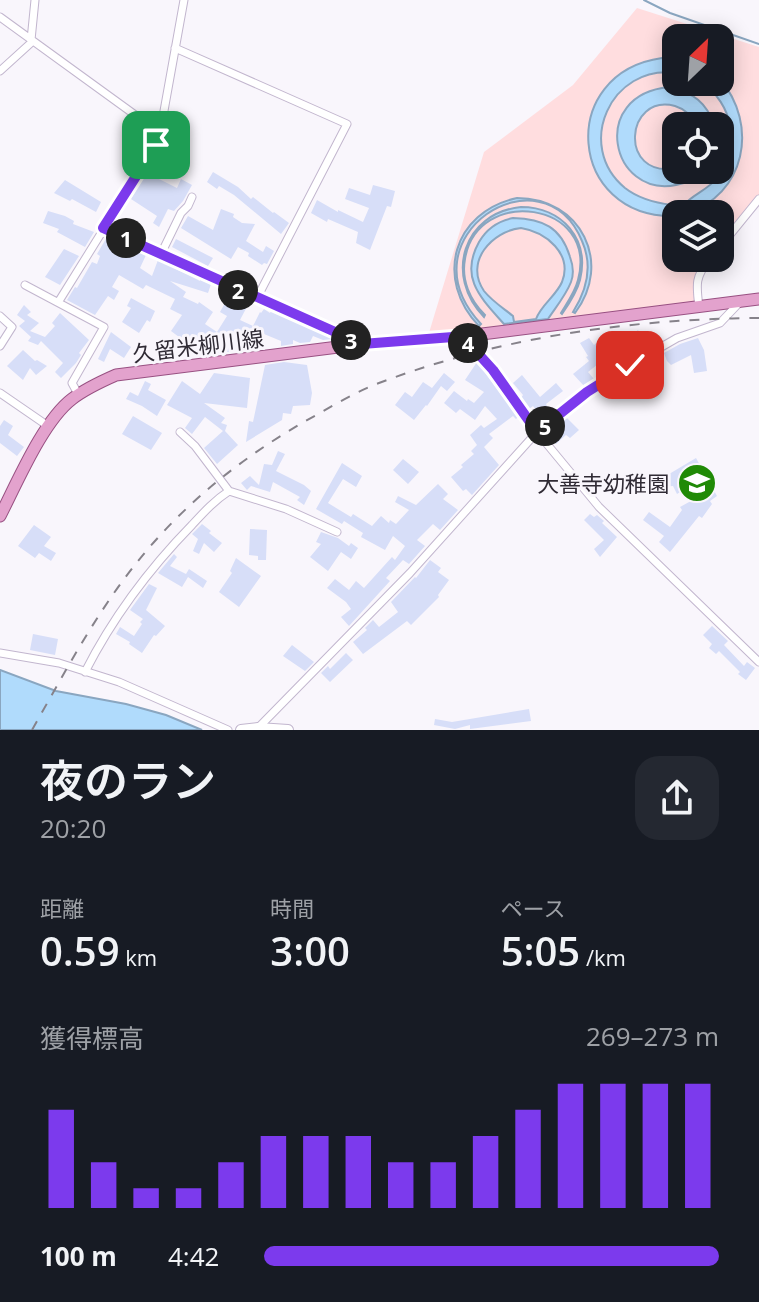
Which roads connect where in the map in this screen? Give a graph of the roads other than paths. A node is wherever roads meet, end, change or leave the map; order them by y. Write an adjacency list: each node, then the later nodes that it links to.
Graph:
1 (35, 0): 4 (street)
2 (184, 0): 5 (street)
3 (0, 17): 4 (street)
4 (32, 41): 6 (street); 7 (street)
5 (175, 48): 7 (street); 15 (street)
6 (0, 71)
7 (160, 133): 10 (street)
8 (192, 197): 12 (street)
9 (759, 199): 11 (street)
10 (103, 228): 12 (street); 17 (street)
11 (734, 230)
12 (161, 254): 15 (street)
13 (700, 272): 19 (street)
14 (25, 285): 17 (street)
15 (257, 298): 22 (street)
16 (759, 299): 18 (main road, 久留米柳川線)
17 (59, 301): 25 (street)
18 (741, 301): 19 (main road, 久留米柳川線); 28 (street)
19 (699, 307): 21 (main road, 久留米柳川線)
20 (0, 316): 23 (street)
21 (466, 336): 22 (main road, 久留米柳川線); 28 (street)
22 (362, 344): 25 (main road, 久留米柳川線)
23 (0, 346)
24 (0, 393): 26 (street)
25 (78, 394): 26 (main road, 久留米柳川線)
26 (48, 426): 30 (main road, 久留米柳川線)
27 (180, 432): 29 (street)
28 (537, 432): 33 (street); 35 (street)
29 (229, 491): 31 (street); 34 (street)
30 (0, 516)
31 (337, 532)
32 (0, 653): 34 (street)
33 (759, 662)
34 (85, 672): 36 (street)
35 (258, 728): 37 (main road); 38 (main road)
36 (228, 730)
37 (241, 730)
38 (288, 730)

